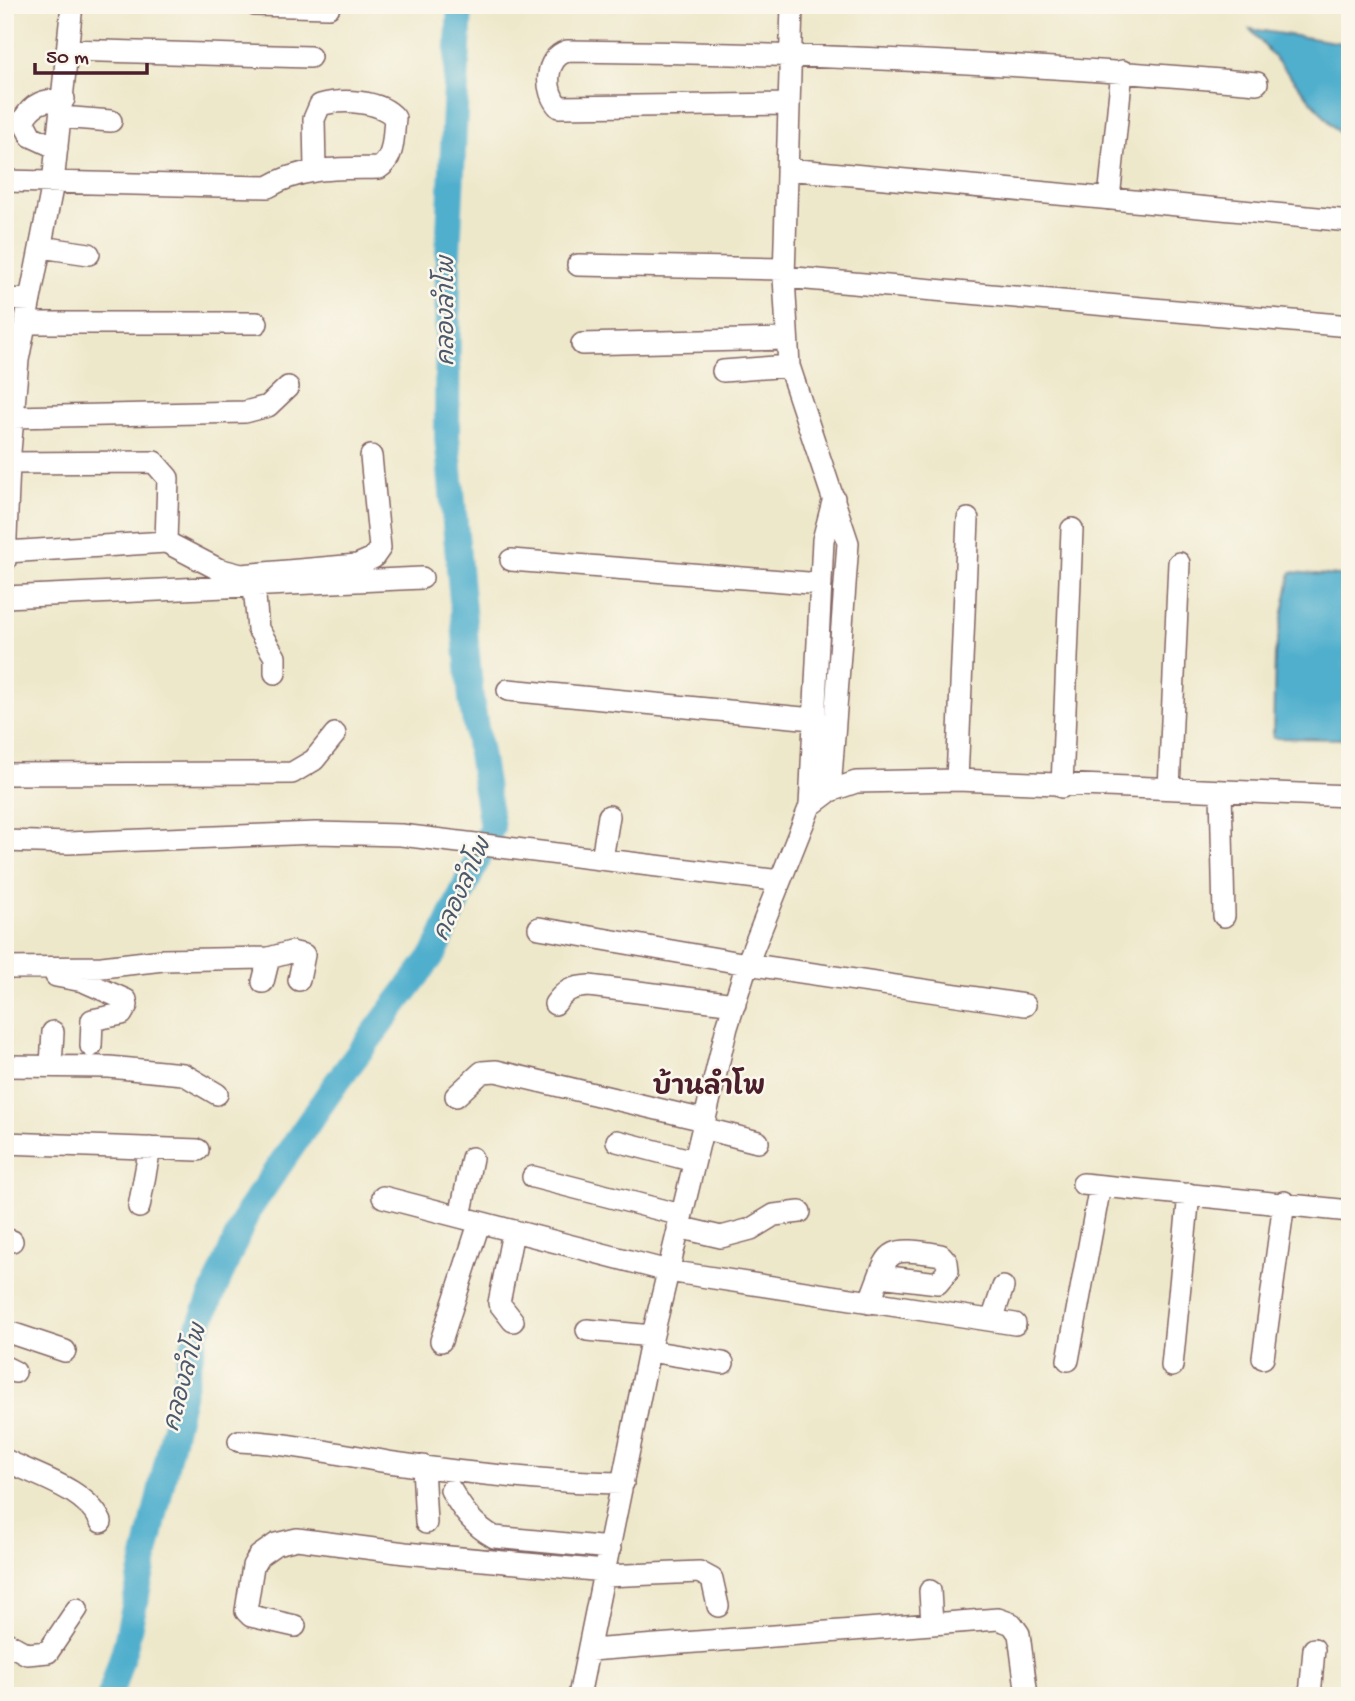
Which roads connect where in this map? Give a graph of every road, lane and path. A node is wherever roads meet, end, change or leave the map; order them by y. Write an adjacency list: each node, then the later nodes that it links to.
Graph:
1 (72, 5): 5 (street)
2 (256, 5): 4 (street)
3 (792, 5): 6 (street)
4 (329, 7)
5 (69, 50): 7 (street); 11 (street)
6 (790, 53): 8 (street); 10 (street); 10 (street)
7 (310, 57)
8 (1122, 71): 9 (street); 18 (street)
9 (1257, 83)
10 (789, 104): 14 (street)
11 (63, 108): 12 (street); 13 (street); 13 (street)
12 (111, 121)
13 (57, 148): 17 (street)
14 (787, 169): 18 (street); 23 (street)
15 (315, 170): 15 (street); 17 (street)
16 (5, 181): 17 (street)
17 (53, 183): 20 (street)
18 (1109, 199): 19 (street)
19 (1350, 221)
20 (41, 247): 21 (street); 25 (street)
21 (89, 254)
22 (578, 265): 23 (street)
23 (784, 273): 28 (street); 29 (street)
24 (5, 299): 25 (street)
25 (30, 300): 26 (street)
26 (25, 323): 27 (street); 31 (street)
27 (257, 323)
28 (1350, 326)
29 (787, 339): 30 (street); 32 (street)
30 (582, 344)
31 (12, 360): 35 (street)
32 (789, 366): 33 (street); 38 (street)
33 (723, 372)
34 (288, 387): 35 (street)
35 (13, 417): 37 (street)
36 (371, 456): 41 (street)
37 (9, 463): 41 (street); 42 (street)
38 (834, 498): 47 (street); 58 (street)
39 (968, 519): 55 (street)
40 (1072, 529): 56 (street)
41 (166, 542): 42 (street)
42 (6, 552): 44 (street)
43 (511, 560): 47 (street)
44 (5, 561)
45 (1179, 563): 57 (street)
46 (422, 579): 48 (street)
47 (821, 584): 52 (street)
48 (254, 586): 49 (street); 50 (street)
49 (5, 597)
50 (275, 673)
51 (508, 690): 52 (street)
52 (813, 719): 61 (street)
53 (335, 734): 54 (street)
54 (5, 774)
55 (957, 780): 56 (street); 58 (street)
56 (1062, 787): 57 (street)
57 (1169, 789): 59 (street)
58 (830, 791): 61 (street)
59 (1221, 791): 60 (street); 66 (street)
60 (1350, 796)
61 (810, 806): 65 (street)
62 (609, 816): 64 (street)
63 (5, 841): 64 (street)
64 (602, 859): 65 (street)
65 (780, 881): 69 (street)
66 (1224, 916)
67 (539, 928): 69 (street)
68 (270, 958): 70 (street); 72 (street); 73 (street)
69 (747, 964): 76 (street); 77 (street)
70 (5, 968)
71 (5, 975): 74 (street)
72 (299, 981)
73 (263, 982)
74 (93, 986): 78 (street); 78 (street)
75 (555, 1004): 76 (street)
76 (735, 1004): 85 (street)
77 (1025, 1005)
78 (92, 1020): 80 (street)
79 (53, 1032): 81 (street)
80 (91, 1046)
81 (51, 1065): 82 (street); 83 (street)
82 (5, 1066)
83 (217, 1094)
84 (456, 1096): 85 (street)
85 (703, 1124): 87 (street); 92 (street)
86 (617, 1141): 92 (street)
87 (758, 1142)
88 (5, 1143): 89 (street)
89 (150, 1148): 90 (street); 97 (street)
90 (198, 1150)
91 (471, 1158): 100 (street)
92 (694, 1161): 102 (street)
93 (533, 1177): 102 (street)
94 (1189, 1194): 96 (street); 118 (street); 120 (street)
95 (383, 1196): 100 (street)
96 (1284, 1202): 98 (street); 117 (street)
97 (139, 1207)
98 (1350, 1211)
99 (800, 1212): 102 (street)
100 (460, 1217): 105 (street)
101 (427, 1220): 103 (street)
102 (679, 1221): 105 (street)
103 (476, 1233): 104 (street); 114 (street)
104 (511, 1242): 105 (street); 110 (street)
105 (666, 1276): 108 (street); 115 (street)
106 (880, 1276): 108 (street)
107 (1003, 1287): 109 (street)
108 (869, 1303): 109 (street)
109 (992, 1320): 111 (street)
110 (513, 1321)
111 (1014, 1324)
112 (587, 1330): 115 (street)
113 (5, 1331): 116 (street)
114 (441, 1341)
115 (651, 1344): 119 (street); 124 (street)
116 (65, 1351)
117 (1263, 1358)
118 (1068, 1360)
119 (723, 1363)
120 (1172, 1366)
121 (239, 1441): 123 (street)
122 (5, 1460): 126 (street)
123 (424, 1466): 124 (street); 127 (street)
124 (623, 1483): 128 (street)
125 (451, 1490): 128 (street)
126 (102, 1522)
127 (426, 1523)
128 (610, 1548): 129 (street)
129 (605, 1574): 131 (street); 134 (street); 137 (street)
130 (930, 1591): 133 (street)
131 (718, 1606)
132 (77, 1609): 135 (street)
133 (932, 1625): 137 (street); 139 (street)
134 (295, 1626)
135 (5, 1642)
136 (1314, 1649): 140 (street)
137 (590, 1650): 138 (street)
138 (579, 1696)
139 (1027, 1696)
140 (1310, 1696)

